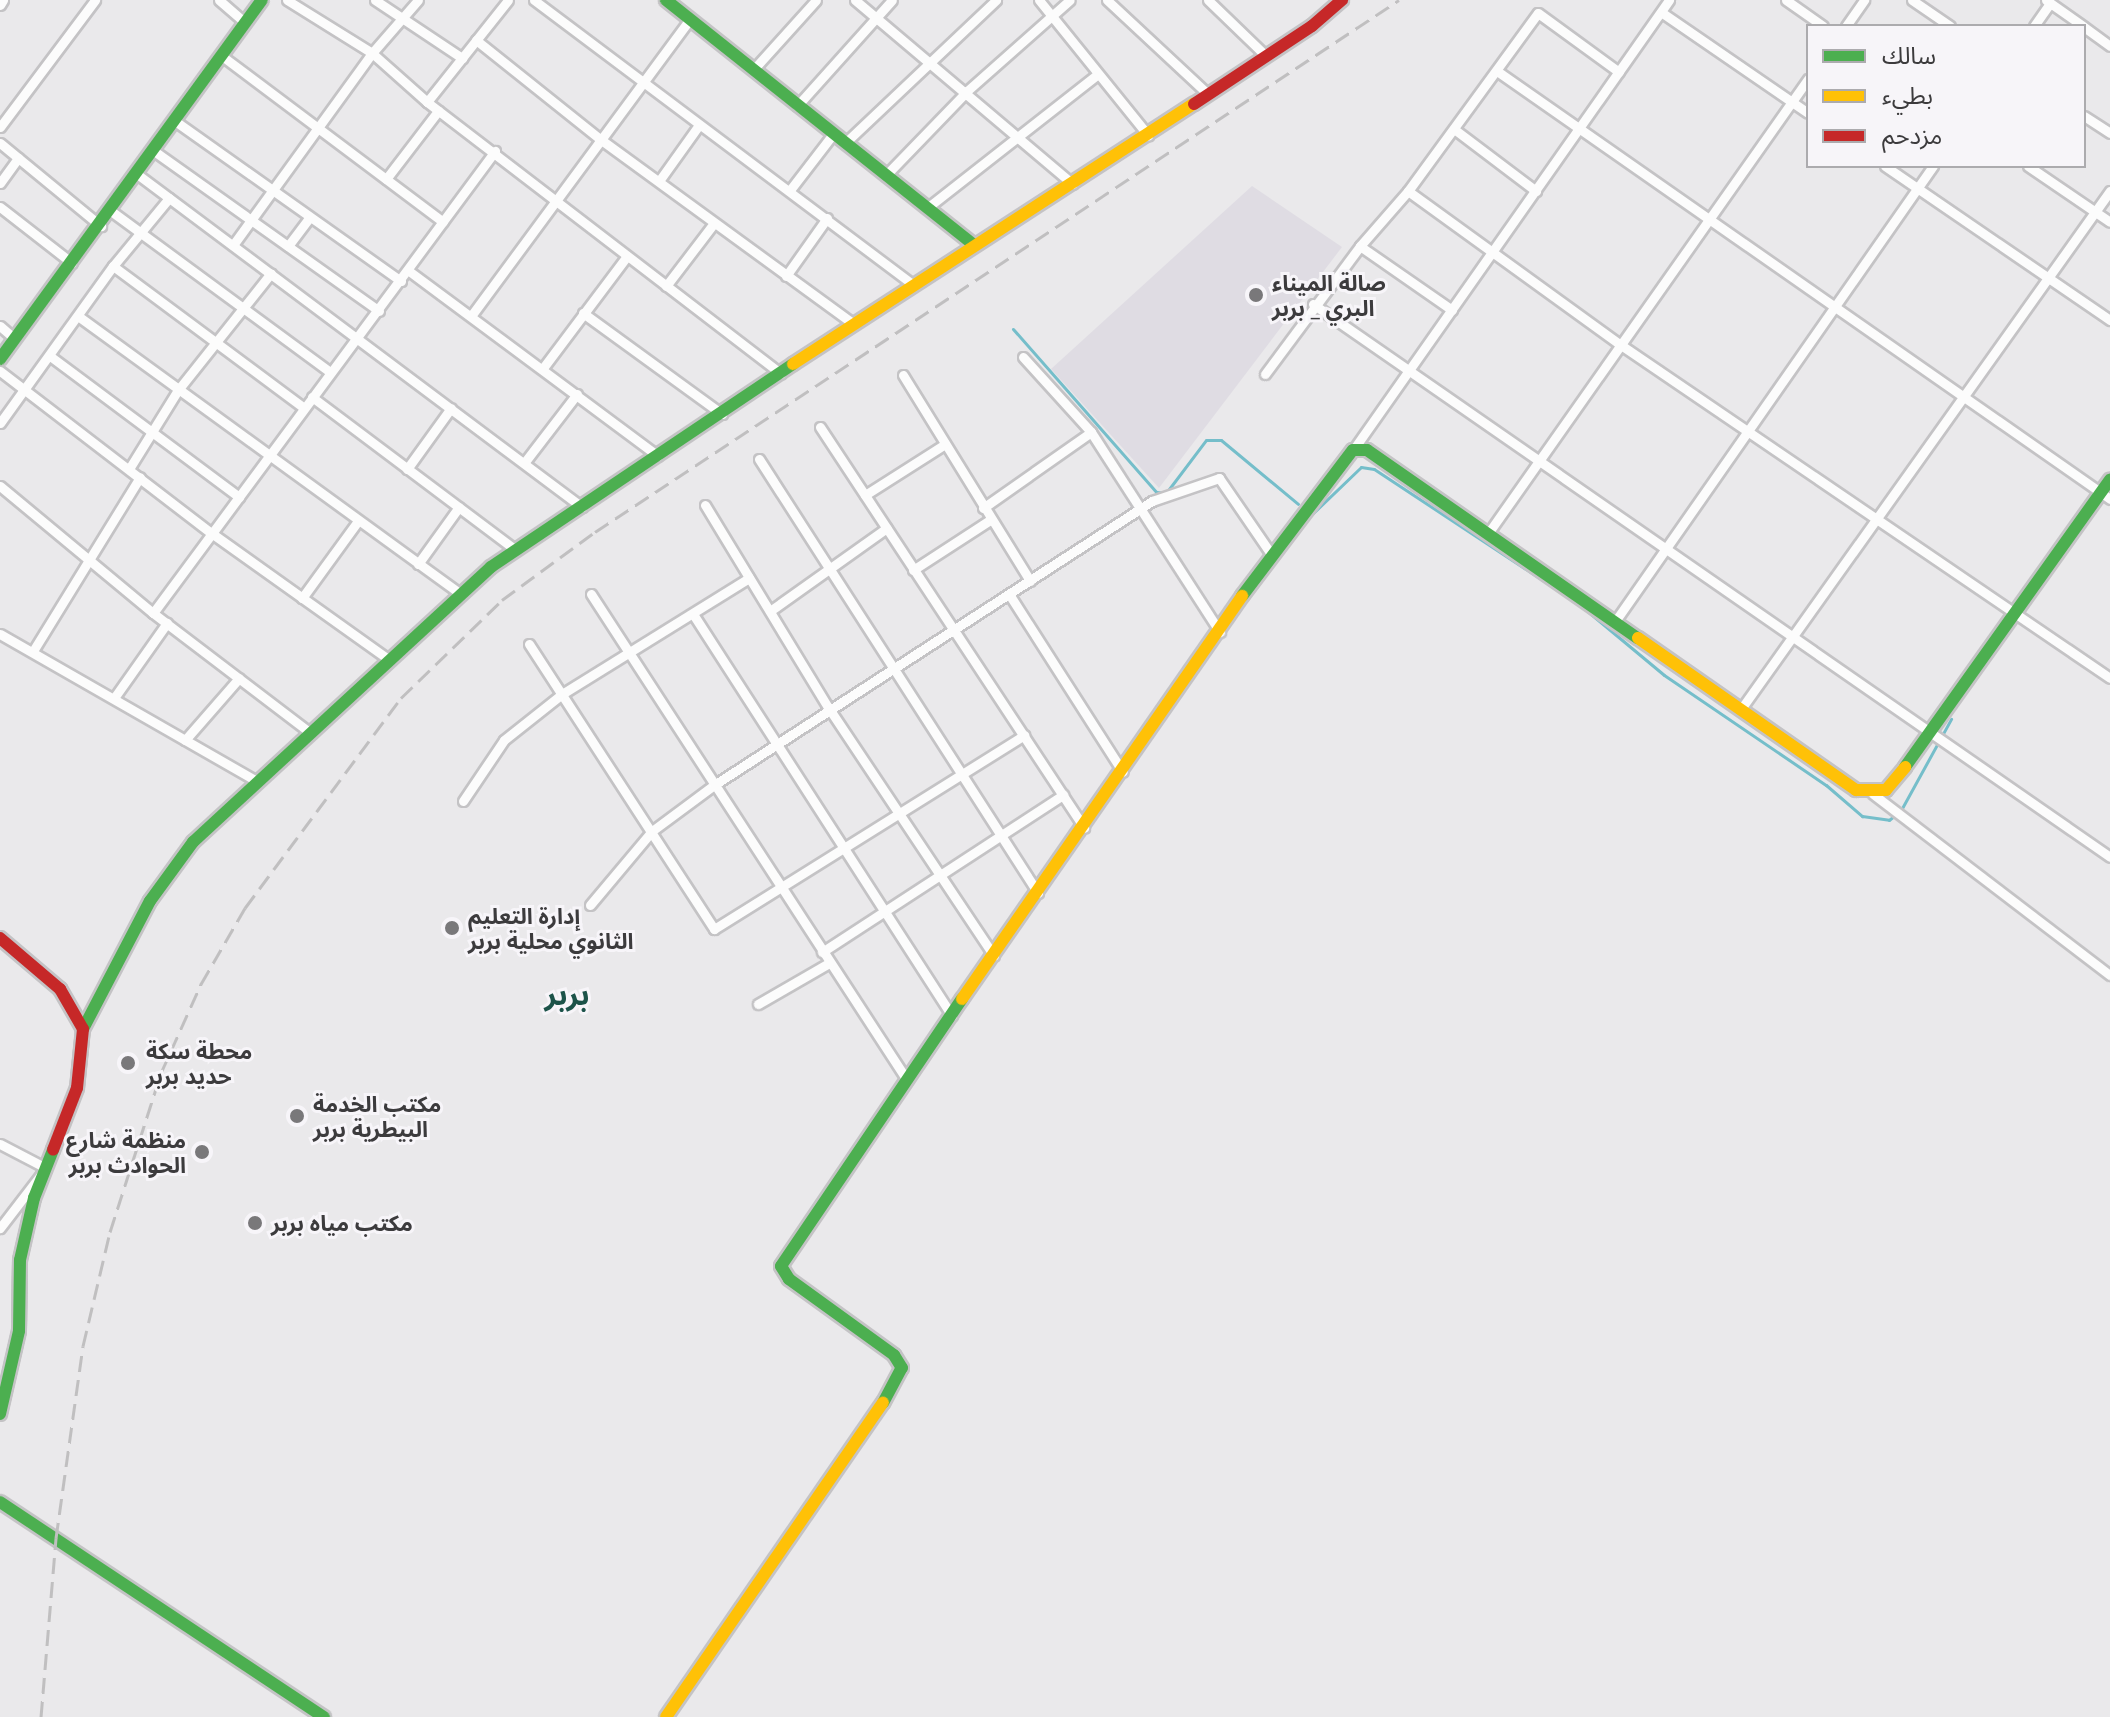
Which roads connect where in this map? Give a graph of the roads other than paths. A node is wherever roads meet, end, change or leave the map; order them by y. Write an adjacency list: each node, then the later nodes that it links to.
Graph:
1 (95, 0): 59 (street)
2 (219, 0): 29 (street)
3 (262, 0): 29 (street)
4 (287, 0): 38 (street)
5 (375, 0): 27 (street)
6 (418, 0): 27 (street)
7 (508, 0): 36 (street)
8 (534, 0): 48 (street)
9 (666, 0): 28 (street)
10 (816, 0): 43 (street)
11 (855, 0): 25 (street)
12 (892, 0): 25 (street)
13 (996, 0): 42 (street)
14 (1039, 0): 26 (street)
15 (1070, 0): 26 (street)
16 (1107, 0): 50 (street)
17 (1208, 0): 40 (street)
18 (1342, 0): 40 (street)
19 (1669, 0): 24 (street)
20 (1786, 0): 30 (street)
21 (1864, 0): 31 (street)
22 (1912, 0): 32 (street)
23 (2048, 1): 33 (street); 34 (street)
24 (1661, 12): 45 (street); 52 (street)
25 (875, 17): 42 (street); 53 (street)
26 (1052, 17): 46 (street); 49 (street)
27 (403, 19): 38 (street); 41 (street)
28 (690, 19): 43 (street); 48 (street)
29 (245, 23): 39 (street)
30 (1820, 24)
31 (1847, 24)
32 (1947, 24)
33 (2035, 24)
34 (2080, 24)
35 (2086, 28): 37 (street)
36 (476, 40): 41 (street); 67 (street)
37 (2110, 46)
38 (372, 53): 51 (street); 60 (street)
39 (222, 56): 57 (street); 60 (street)
40 (1266, 56): 50 (street)
41 (462, 58): 51 (street)
42 (931, 62): 49 (street); 69 (street)
43 (753, 70): 53 (street)
44 (1497, 71): 45 (street); 61 (street); 62 (street)
45 (1619, 72): 62 (street)
46 (1098, 74): 65 (street); 66 (street)
47 (1806, 82): 52 (street)
48 (642, 83): 58 (street); 67 (street)
49 (967, 91): 65 (street); 77 (street)
50 (1209, 95): 66 (street)
51 (427, 102): 54 (street)
52 (1791, 102): 55 (street); 97 (street)
53 (797, 106): 64 (street)
54 (438, 111): 71 (street); 78 (street)
55 (1806, 112)
56 (2086, 117): 63 (street)
57 (175, 121): 70 (street); 84 (street)
58 (699, 125): 79 (street); 83 (street)
59 (0, 127)
60 (320, 129): 78 (street); 84 (street)
61 (1454, 129): 85 (street); 86 (street)
62 (1578, 130): 86 (street); 97 (street)
63 (2110, 133)
64 (833, 134): 69 (street); 83 (street)
65 (1015, 134): 81 (street); 91 (street)
66 (1148, 135): 81 (street)
67 (600, 139): 79 (street); 89 (street)
68 (0, 143): 72 (street)
69 (845, 143): 77 (street)
70 (154, 151): 76 (street); 96 (street)
71 (495, 151): 89 (street); 98 (street)
72 (18, 158): 80 (street); 101 (street)
73 (1888, 168): 82 (street)
74 (1932, 168): 82 (street)
75 (2031, 168): 93 (street)
76 (137, 174): 88 (street); 92 (street)
77 (886, 175): 91 (street)
78 (386, 179): 98 (street)
79 (659, 181): 100 (street)
80 (0, 183)
81 (1073, 184): 103 (street)
82 (1918, 188): 114 (street); 119 (street)
83 (790, 190): 95 (street)
84 (274, 191): 94 (street); 96 (street)
85 (1408, 191): 106 (street); 107 (street)
86 (1536, 191): 107 (street)
87 (2110, 191): 93 (street)
88 (169, 198): 102 (street); 104 (street)
89 (554, 201): 108 (street); 125 (street)
90 (0, 207): 109 (street)
91 (927, 208): 103 (street)
92 (111, 211): 101 (street); 102 (street)
93 (2095, 212): 99 (street); 114 (street)
94 (310, 217): 105 (street); 115 (street)
95 (827, 218): 113 (street); 116 (street)
96 (252, 220): 104 (street); 105 (street)
97 (1706, 221): 119 (street); 132 (street)
98 (443, 222): 111 (street)
99 (2110, 222)
100 (714, 223): 113 (street); 117 (street)
101 (101, 226): 109 (street)
102 (142, 234): 110 (street); 120 (street)
103 (972, 243): 116 (street)
104 (233, 245): 112 (street)
105 (288, 246): 122 (street)
106 (1360, 246): 118 (street); 121 (street)
107 (1493, 252): 121 (street); 132 (street)
108 (627, 256): 117 (street); 123 (street)
109 (72, 263): 129 (street)
110 (113, 266): 124 (street); 131 (street)
111 (409, 271): 115 (street); 125 (street)
112 (271, 273): 120 (street); 130 (street)
113 (786, 276): 127 (street)
114 (2047, 277): 126 (street); 147 (street)
115 (401, 281): 122 (street)
116 (912, 284): 127 (street)
117 (666, 286): 140 (street)
118 (1313, 304): 139 (street); 141 (street)
119 (1831, 307): 147 (street); 154 (street)
120 (243, 309): 131 (street); 138 (street)
121 (1452, 310): 139 (street)
122 (379, 311): 130 (street)
123 (583, 313): 136 (street); 150 (street)
124 (78, 316): 133 (street); 144 (street)
125 (471, 316): 136 (street)
126 (2110, 320)
127 (854, 324): 140 (street)
128 (0, 326): 129 (street)
129 (15, 339): 135 (street)
130 (358, 339): 138 (street); 149 (street)
131 (214, 343): 144 (street); 148 (street)
132 (1618, 343): 154 (street); 161 (street)
133 (50, 356): 143 (street); 155 (street)
134 (1023, 357): 153 (street)
135 (0, 359)
136 (543, 368): 145 (street)
137 (0, 371): 143 (street)
138 (330, 372): 146 (street)
139 (1408, 372): 157 (street); 161 (street)
140 (781, 374): 150 (street)
141 (1265, 374)
142 (903, 375): 156 (street)
143 (25, 390): 151 (street); 163 (street)
144 (178, 390): 155 (street); 159 (street)
145 (577, 394): 158 (street); 162 (street)
146 (312, 397): 148 (street); 164 (street)
147 (1964, 399): 169 (street); 177 (street)
148 (303, 407): 159 (street)
149 (451, 408): 162 (street); 164 (street)
150 (722, 414): 158 (street)
151 (0, 423)
152 (820, 427): 168 (street)
153 (1091, 432): 174 (street); 175 (street)
154 (1749, 432): 177 (street); 182 (street)
155 (154, 433): 163 (street); 170 (street)
156 (945, 444): 168 (street); 174 (street)
157 (1353, 450): 181 (street); 184 (street)
158 (658, 456): 173 (street)
159 (270, 458): 170 (street); 178 (street)
160 (759, 459): 187 (street)
161 (1538, 462): 181 (street); 182 (street)
162 (524, 463): 173 (street)
163 (129, 469): 165 (street)
164 (407, 469): 172 (street)
165 (140, 477): 180 (street); 185 (street)
166 (2110, 480): 169 (street)
167 (0, 486): 185 (street)
168 (865, 495): 179 (street)
169 (2106, 496): 197 (street)
170 (239, 497): 180 (street)
171 (705, 505): 189 (street)
172 (459, 507): 183 (street); 186 (street)
173 (582, 507): 183 (street)
174 (983, 508): 176 (street)
175 (1138, 510): 184 (street); 190 (street); 202 (street)
176 (990, 520): 188 (street); 190 (street)
177 (1879, 520): 197 (street); 204 (street)
178 (358, 521): 186 (street); 194 (street)
179 (887, 528): 187 (street); 188 (street)
180 (210, 532): 194 (street); 196 (street)
181 (1489, 532): 199 (street)
182 (1664, 549): 199 (street); 204 (street)
183 (516, 550): 191 (street)
184 (1271, 554): 202 (street)
185 (89, 559): 196 (street); 206 (street)
186 (418, 564): 191 (street)
187 (832, 570): 195 (street); 209 (street)
188 (913, 570): 201 (street)
189 (749, 578): 195 (street); 198 (street)
190 (1030, 581): 193 (street)
191 (460, 594): 208 (street)
192 (591, 594): 207 (street)
193 (1009, 594): 201 (street); 221 (street)
194 (302, 598): 208 (street)
195 (770, 611): 214 (street)
196 (153, 613): 200 (street)
197 (2016, 613): 211 (street); 216 (street)
198 (693, 614): 207 (street); 220 (street)
199 (1616, 620): 215 (street)
200 (167, 623): 210 (street); 213 (street)
201 (951, 630): 209 (street); 218 (street)
202 (1220, 632): 221 (street)
203 (0, 634): 206 (street)
204 (1792, 637): 215 (street); 216 (street)
205 (529, 644): 212 (street)
206 (33, 651): 213 (street)
207 (629, 655): 212 (street); 224 (street)
208 (388, 659): 217 (street)
209 (894, 666): 214 (street); 222 (street)
210 (239, 678): 217 (street); 219 (street)
211 (2110, 678)
212 (562, 694): 227 (street); 230 (street)
213 (114, 698): 219 (street)
214 (828, 707): 220 (street); 228 (street)
215 (1741, 709): 225 (street)
216 (1932, 731): 225 (street); 233 (street)
217 (309, 732): 223 (street)
218 (1024, 735): 222 (street); 226 (street)
219 (185, 740): 223 (street)
220 (776, 743): 224 (street); 232 (street)
221 (1123, 772): 229 (street)
222 (962, 774): 228 (street); 231 (street)
223 (257, 781): 246 (street)
224 (714, 785): 230 (street); 235 (street)
225 (1873, 794): 243 (street)
226 (1063, 795): 229 (street); 231 (street)
227 (463, 801)
228 (898, 813): 232 (street); 234 (street)
229 (1084, 828): 236 (street)
230 (652, 831): 235 (street); 237 (street)
231 (999, 834): 234 (street); 236 (street)
232 (845, 848): 235 (street); 238 (street)
233 (2110, 857)
234 (939, 875): 238 (street); 241 (street)
235 (783, 889): 240 (street)
236 (1038, 893): 241 (street)
237 (590, 905)
238 (886, 910): 240 (street); 245 (street)
239 (0, 938): 246 (street)
240 (822, 952): 242 (street)
241 (994, 956): 245 (street)
242 (829, 963): 244 (street); 247 (street)
243 (2110, 975)
244 (758, 1004)
245 (952, 1016): 247 (street)
246 (83, 1029): 249 (street)
247 (907, 1080): 254 (street)
248 (0, 1144): 249 (street)
249 (46, 1168): 250 (street); 251 (street)
250 (0, 1228)
251 (0, 1414)
252 (0, 1502): 253 (street)
253 (324, 1717)
254 (666, 1717)

